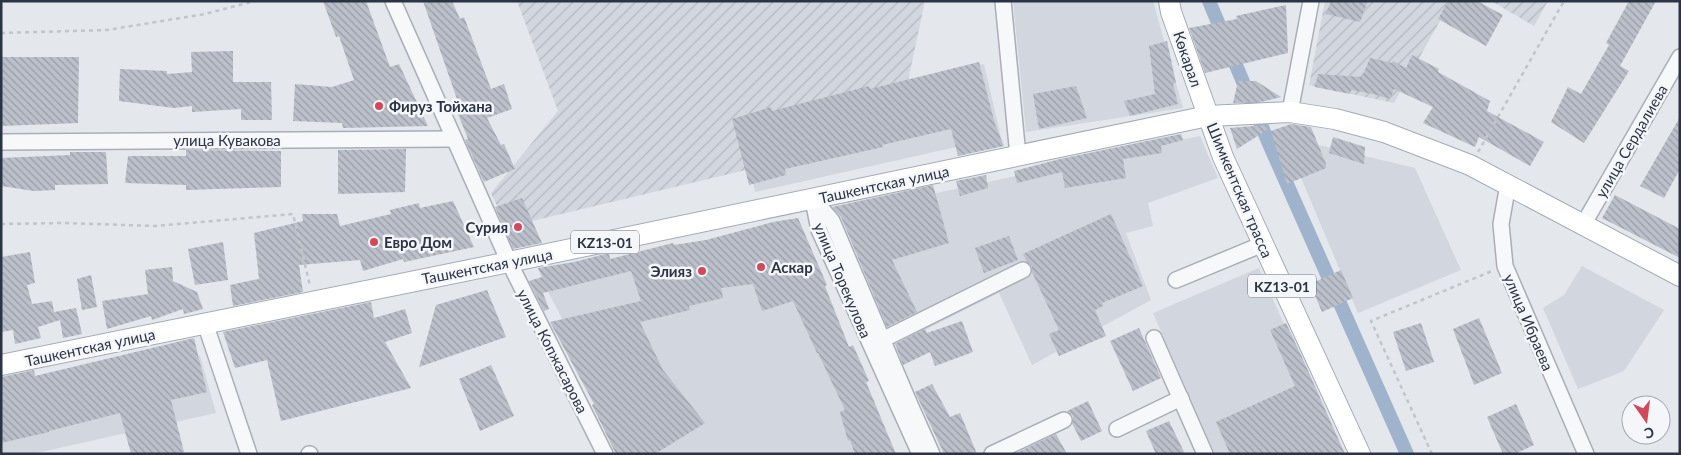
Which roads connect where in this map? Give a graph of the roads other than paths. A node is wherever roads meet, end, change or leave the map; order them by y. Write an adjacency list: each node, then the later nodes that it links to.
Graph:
1 (393, 1): 8 (street, улица Копжасарова)
2 (1003, 1): 10 (street)
3 (1169, 1): 7 (main road, Көкарал)
4 (1311, 1): 6 (street)
5 (1680, 56): 13 (street, улица Сердалиева)
6 (1290, 112): 7 (main road, Ташкентская улица); 11 (main road, Ташкентская улица)
7 (1208, 116): 10 (main road, Ташкентская улица / KZ13-01); 14 (main road, Шимкентская трасса / KZ13-01)
8 (454, 139): 9 (street, улица Кувакова); 15 (street, улица Копжасарова)
9 (1, 142)
10 (1018, 156): 12 (main road, Ташкентская улица / KZ13-01)
11 (1508, 184): 13 (main road, Ташкентская улица); 33 (street, улица Ибраева)
12 (813, 198): 15 (main road, Ташкентская улица / KZ13-01); 21 (street, улица Торекулова); 28 (street, улица Торекулова)
13 (1583, 225): 17 (main road, Ташкентская улица)
14 (1263, 244): 18 (street); 32 (main road, Шимкентская трасса / KZ13-01)
15 (509, 262): 19 (main road, Ташкентская улица / KZ13-01); 27 (street, улица Копжасарова)
16 (1023, 270): 21 (street)
17 (1680, 276)
18 (1176, 280)
19 (205, 323): 22 (main road, Ташкентская улица / KZ13-01); 26 (street)
20 (1154, 338): 23 (street)
21 (882, 340): 29 (street, улица Торекулова)
22 (1, 365)
23 (1180, 398): 25 (street); 31 (street)
24 (1064, 420): 30 (street)
25 (1117, 428)
26 (250, 454)
27 (605, 454)
28 (920, 454)
29 (932, 454)
30 (992, 454)
31 (1205, 454)
32 (1360, 454)
33 (1586, 454)

